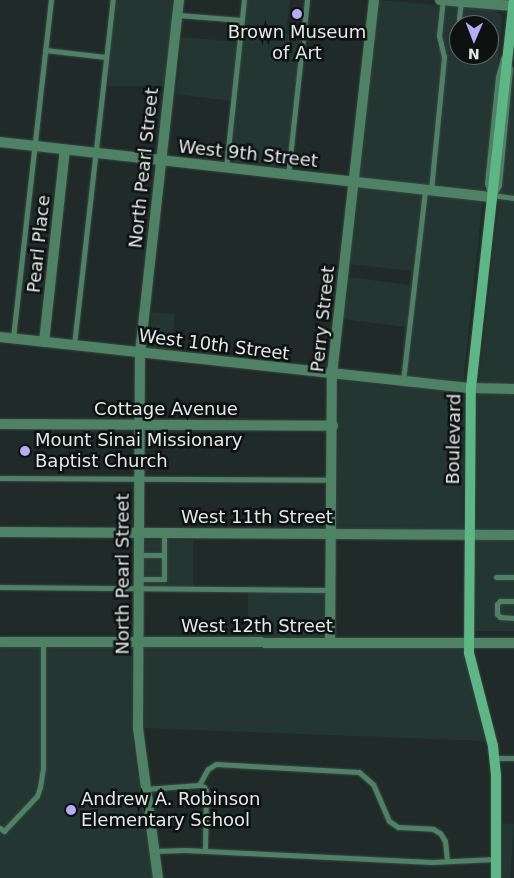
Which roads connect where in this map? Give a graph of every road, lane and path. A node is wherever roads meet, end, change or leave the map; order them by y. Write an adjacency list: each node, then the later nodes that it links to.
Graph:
1 (51, 0): 13 (lane)
2 (113, 0): 14 (lane)
3 (179, 0): 10 (street, North Pearl Street)
4 (244, 0): 12 (lane)
5 (307, 0): 21 (lane)
6 (374, 0): 22 (street, Perry Street)
7 (442, 0): 8 (street); 23 (lane)
8 (461, 2): 9 (street); 11 (lane)
9 (514, 4): 24 (main road, Boulevard)
10 (177, 15): 12 (lane); 19 (street, North Pearl Street)
11 (460, 15)
12 (242, 20): 20 (lane)
13 (45, 50): 14 (lane); 16 (lane)
14 (106, 57): 18 (lane)
15 (0, 142): 16 (street, West 9th Street)
16 (34, 146): 17 (street, West 9th Street); 27 (lane)
17 (65, 150): 18 (street, West 9th Street); 28 (street, Pearl Place)
18 (95, 153): 19 (street, West 9th Street); 29 (lane)
19 (161, 161): 20 (street, West 9th Street); 30 (street, North Pearl Street)
20 (226, 168): 21 (street, West 9th Street)
21 (288, 175): 22 (street, West 9th Street)
22 (354, 181): 23 (street, West 9th Street); 31 (street, Perry Street)
23 (428, 189): 24 (street, West 9th Street); 32 (lane)
24 (492, 196): 25 (lane); 33 (main road, Boulevard)
25 (514, 198)
26 (0, 337): 27 (street, West 10th Street)
27 (13, 339): 28 (street, West 10th Street)
28 (44, 342): 29 (street, West 10th Street)
29 (74, 346): 30 (street, West 10th Street)
30 (140, 352): 31 (street, West 10th Street); 36 (street, North Pearl Street)
31 (332, 374): 32 (street, West 10th Street); 37 (street, Perry Street)
32 (402, 381): 33 (street, West 10th Street)
33 (471, 388): 34 (street, West 10th Street); 45 (main road, Boulevard)
34 (514, 389)
35 (0, 424): 36 (street, Cottage Avenue)
36 (140, 424): 37 (street, Cottage Avenue); 39 (street, North Pearl Street)
37 (333, 426): 40 (street, Perry Street)
38 (0, 478): 39 (lane)
39 (140, 478): 40 (lane); 42 (street, North Pearl Street)
40 (332, 480): 44 (street, Perry Street)
41 (0, 532): 42 (street, West 11th Street)
42 (139, 533): 43 (street, West 11th Street); 47 (street, North Pearl Street)
43 (164, 533): 44 (street, West 11th Street); 48 (lane)
44 (331, 534): 45 (street, West 11th Street); 53 (street, Perry Street)
45 (469, 535): 46 (street, West 11th Street); 61 (main road, Boulevard)
46 (514, 536)
47 (139, 555): 48 (lane); 51 (street, North Pearl Street)
48 (164, 555): 51 (lane)
49 (496, 577): 50 (lane)
50 (514, 577)
51 (139, 583): 52 (lane); 53 (lane); 58 (street, North Pearl Street)
52 (0, 587)
53 (330, 590): 59 (street, Perry Street)
54 (514, 601): 55 (lane)
55 (514, 618)
56 (0, 642): 57 (street, West 12th Street)
57 (43, 642): 58 (street, West 12th Street); 66 (lane)
58 (139, 642): 59 (street, West 12th Street); 65 (street, North Pearl Street)
59 (330, 643): 61 (street, West 12th Street)
60 (514, 643): 61 (street, West 12th Street)
61 (468, 644): 62 (main road, Boulevard)
62 (494, 758): 63 (lane); 69 (main road, Boulevard)
63 (514, 758)
64 (198, 785): 65 (lane); 68 (lane); 70 (lane)
65 (145, 789): 67 (street, North Pearl Street)
66 (0, 828)
67 (154, 851): 68 (lane); 71 (street, North Pearl Street)
68 (205, 851): 70 (lane)
69 (496, 859): 70 (lane); 72 (main road, Boulevard)
70 (447, 861)
71 (158, 878)
72 (496, 878)

